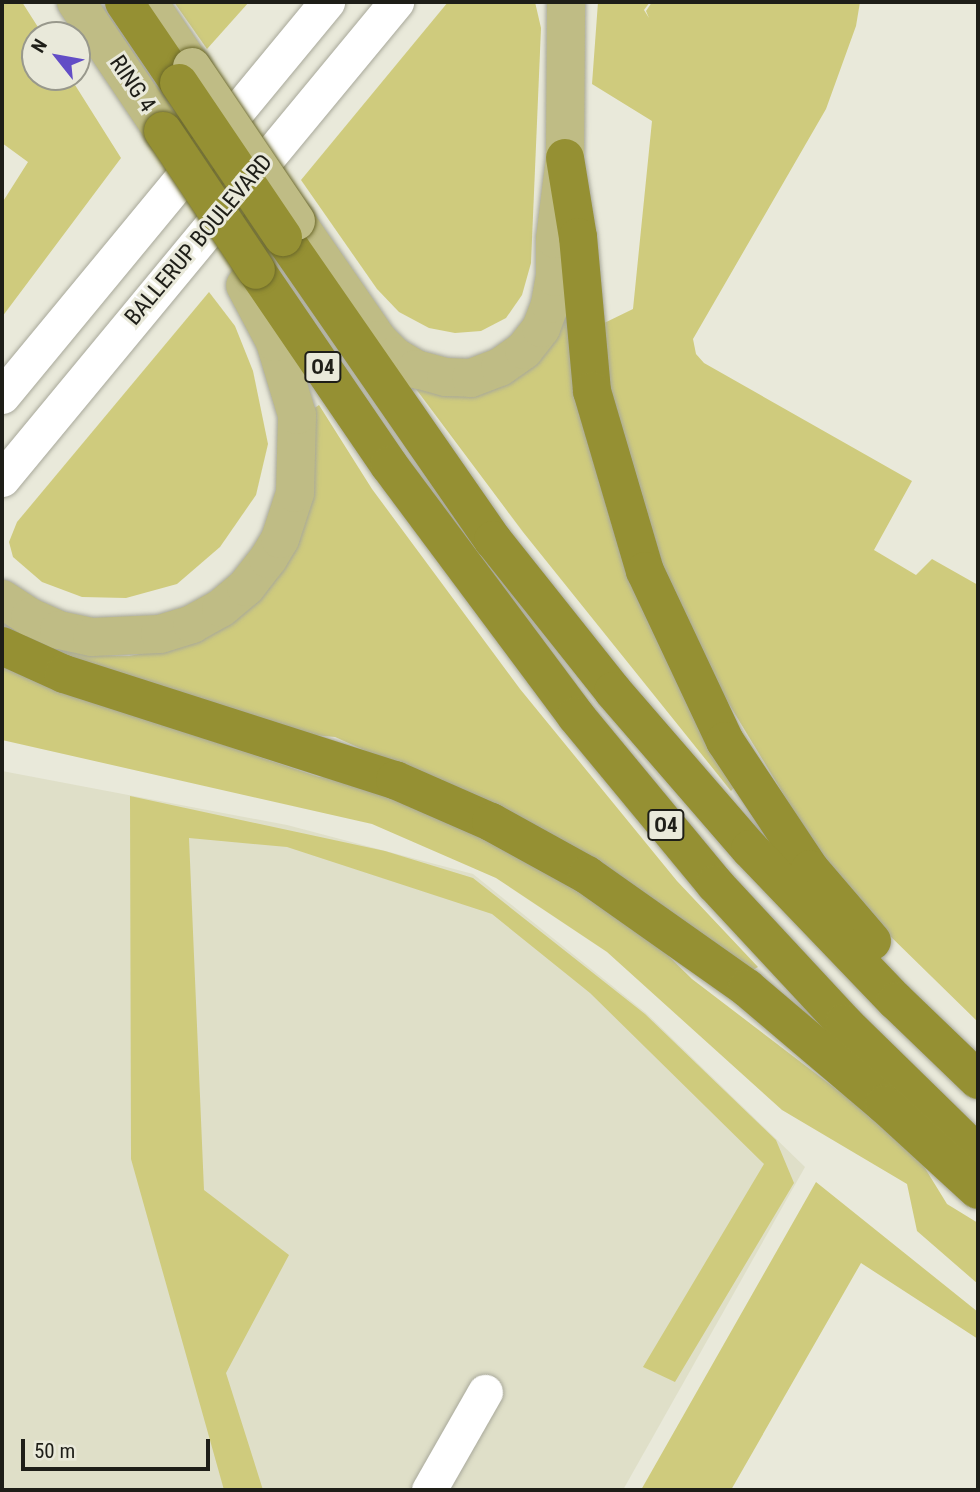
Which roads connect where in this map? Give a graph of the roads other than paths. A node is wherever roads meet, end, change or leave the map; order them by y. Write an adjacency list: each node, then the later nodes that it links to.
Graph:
1 (76, 2): 8 (main road, RING 4 / O4)
2 (124, 2): 7 (highway, O4)
3 (148, 2): 7 (main road)
4 (327, 2): 12 (street)
5 (396, 2): 13 (street, BALLERUP BOULEVARD)
6 (566, 2): 9 (main road)
7 (185, 75): 10 (highway, O4, bridge)
8 (158, 123): 11 (highway, O4, bridge)
9 (565, 158): 10 (main road); 16 (highway)
10 (290, 229): 17 (highway, O4)
11 (251, 277): 14 (main road); 18 (highway, O4)
12 (2, 396)
13 (2, 479)
14 (2, 598)
15 (2, 646): 19 (highway)
16 (978, 1069)
17 (978, 1080)
18 (978, 1154)
19 (978, 1190)
20 (485, 1392): 21 (street)
21 (429, 1490)

